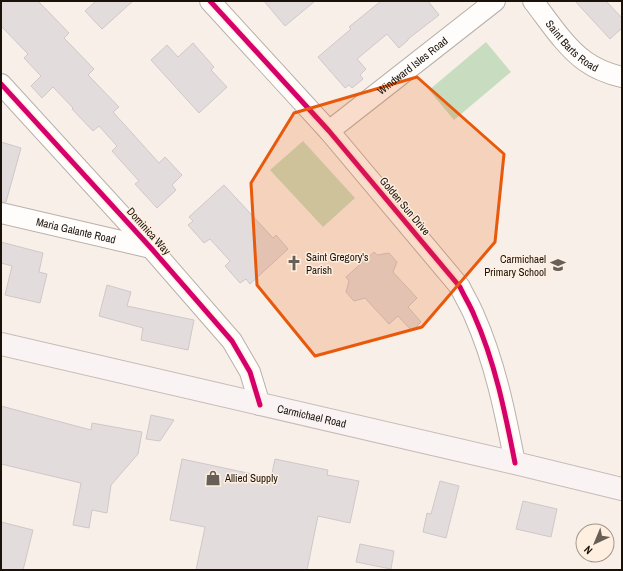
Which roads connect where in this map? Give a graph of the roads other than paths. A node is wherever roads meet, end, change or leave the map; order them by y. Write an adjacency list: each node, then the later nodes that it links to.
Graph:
1 (210, 1): 6 (street, Golden Sun Drive)
2 (495, 1): 6 (street, Windward Isles Road)
3 (533, 1): 4 (street, Saint Barts Road)
4 (622, 77)
5 (1, 84): 8 (street, Dominica Way)
6 (329, 131): 11 (street, Golden Sun Drive)
7 (1, 213): 8 (street, Maria Galante Road)
8 (151, 248): 10 (street, Dominica Way)
9 (1, 344): 10 (main road, Carmichael Road)
10 (260, 405): 11 (main road, Carmichael Road)
11 (515, 463): 12 (main road, Carmichael Road)
12 (622, 489)

